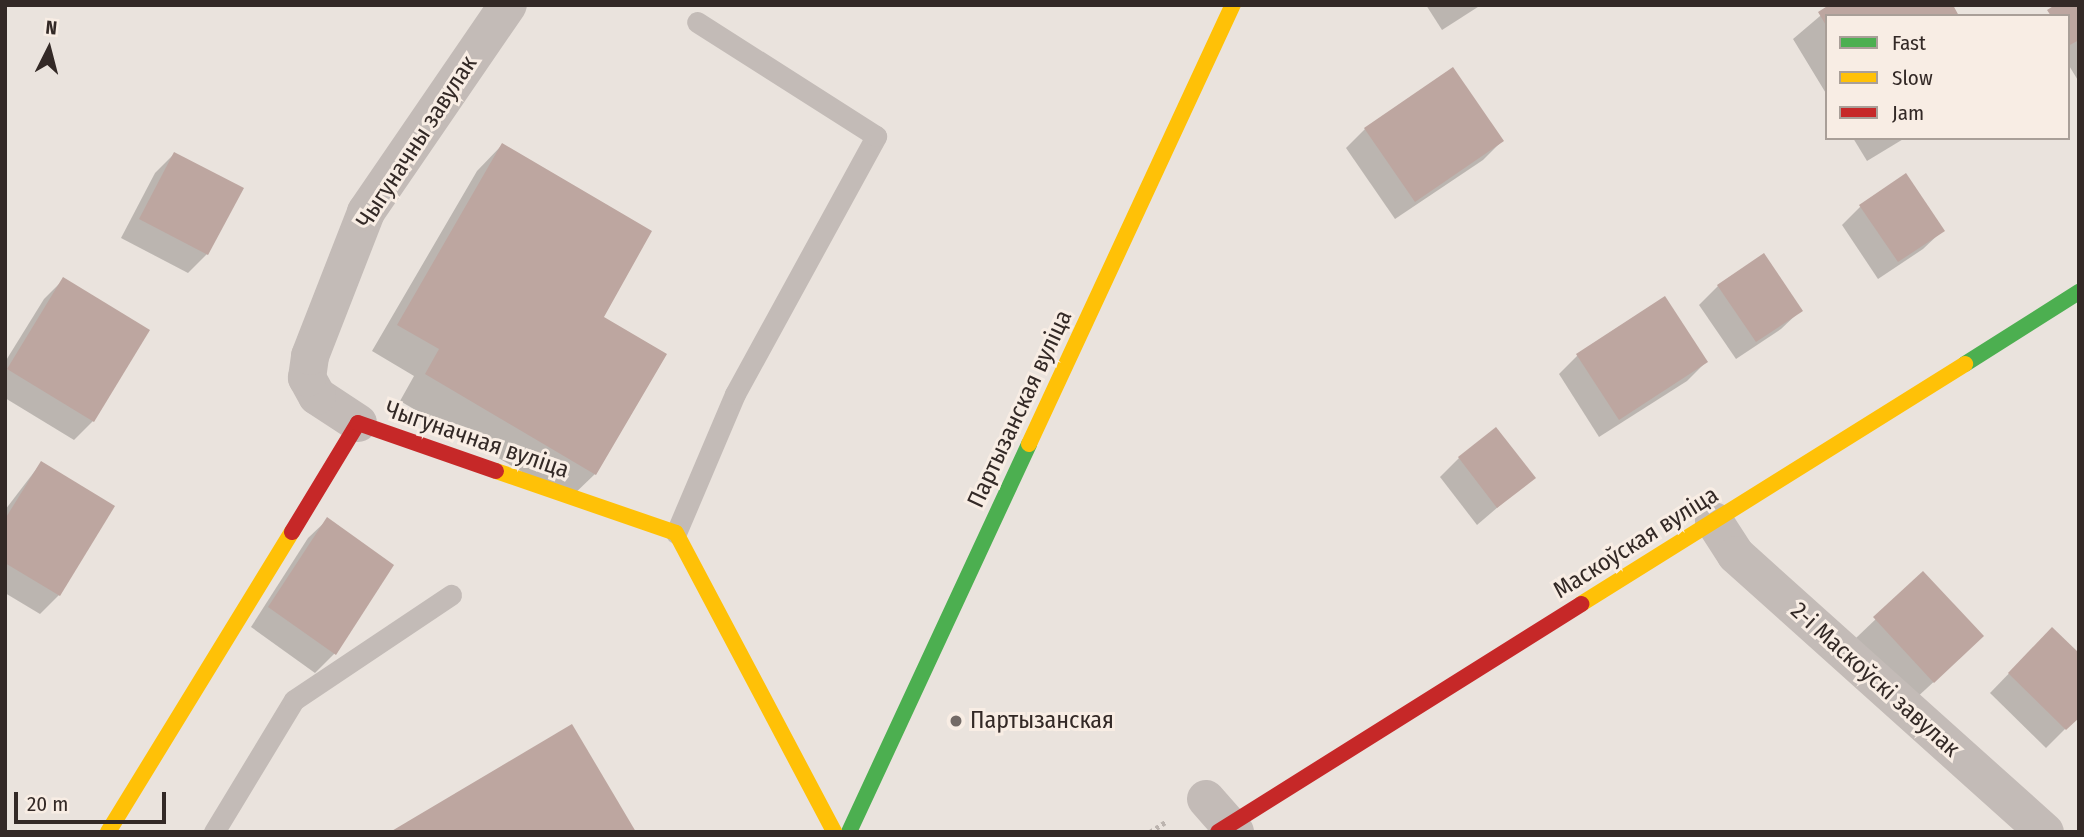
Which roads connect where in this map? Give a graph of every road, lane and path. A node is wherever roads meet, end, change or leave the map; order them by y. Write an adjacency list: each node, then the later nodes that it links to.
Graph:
1 (508, 5): 5 (street, Чыгуначны завулак)
2 (1233, 5): 13 (street, Партызанская вуліца)
3 (697, 22): 7 (lane)
4 (2079, 292): 6 (street, Маскоўская вуліца)
5 (358, 423): 7 (street, Чыгуначная вуліца); 10 (street, Чыгуначная вуліца)
6 (1714, 521): 9 (street, Маскоўская вуліца); 14 (street, 2-і Маскоўскі завулак)
7 (676, 533): 12 (street)
8 (451, 595): 11 (lane)
9 (1222, 822)
10 (107, 832)
11 (214, 832)
12 (834, 832)
13 (849, 832)
14 (2045, 832)

